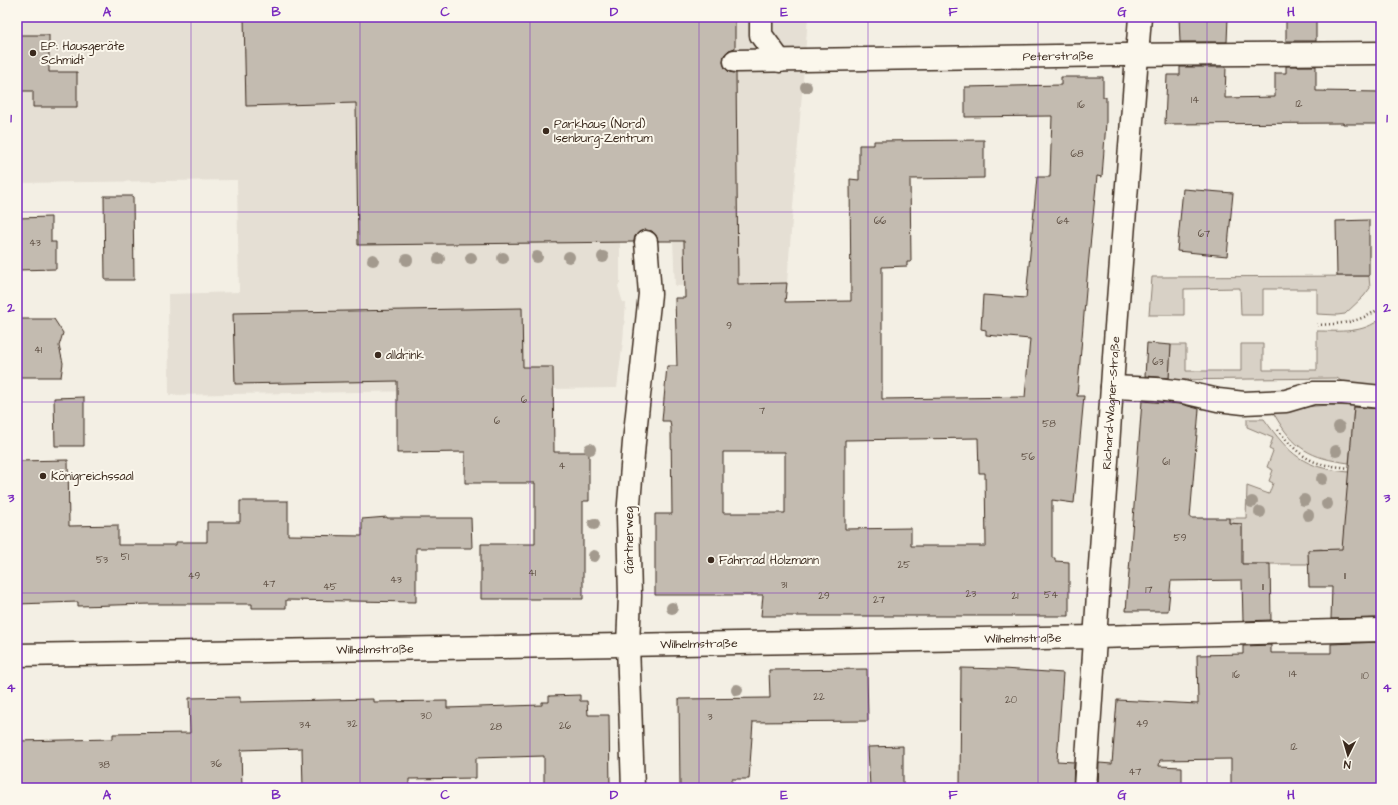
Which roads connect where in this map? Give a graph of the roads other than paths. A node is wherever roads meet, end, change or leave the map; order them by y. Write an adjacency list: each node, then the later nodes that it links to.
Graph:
1 (761, 17): 6 (street)
2 (1140, 17): 4 (street, Richard-Wagner-Straße)
3 (1381, 53): 4 (street, Peterstraße)
4 (1138, 55): 6 (street, Peterstraße); 8 (street, Richard-Wagner-Straße)
5 (735, 61): 6 (street, Peterstraße)
6 (780, 61)
7 (646, 242): 12 (street, Gärtnerweg)
8 (1112, 387): 9 (street); 11 (street, Richard-Wagner-Straße)
9 (1381, 396)
10 (1381, 630): 11 (street, Wilhelmstraße)
11 (1096, 637): 12 (street, Wilhelmstraße); 15 (street, Richard-Wagner-Straße)
12 (628, 644): 13 (street, Wilhelmstraße); 14 (street, Gärtnerweg)
13 (17, 655)
14 (633, 788)
15 (1085, 788)

